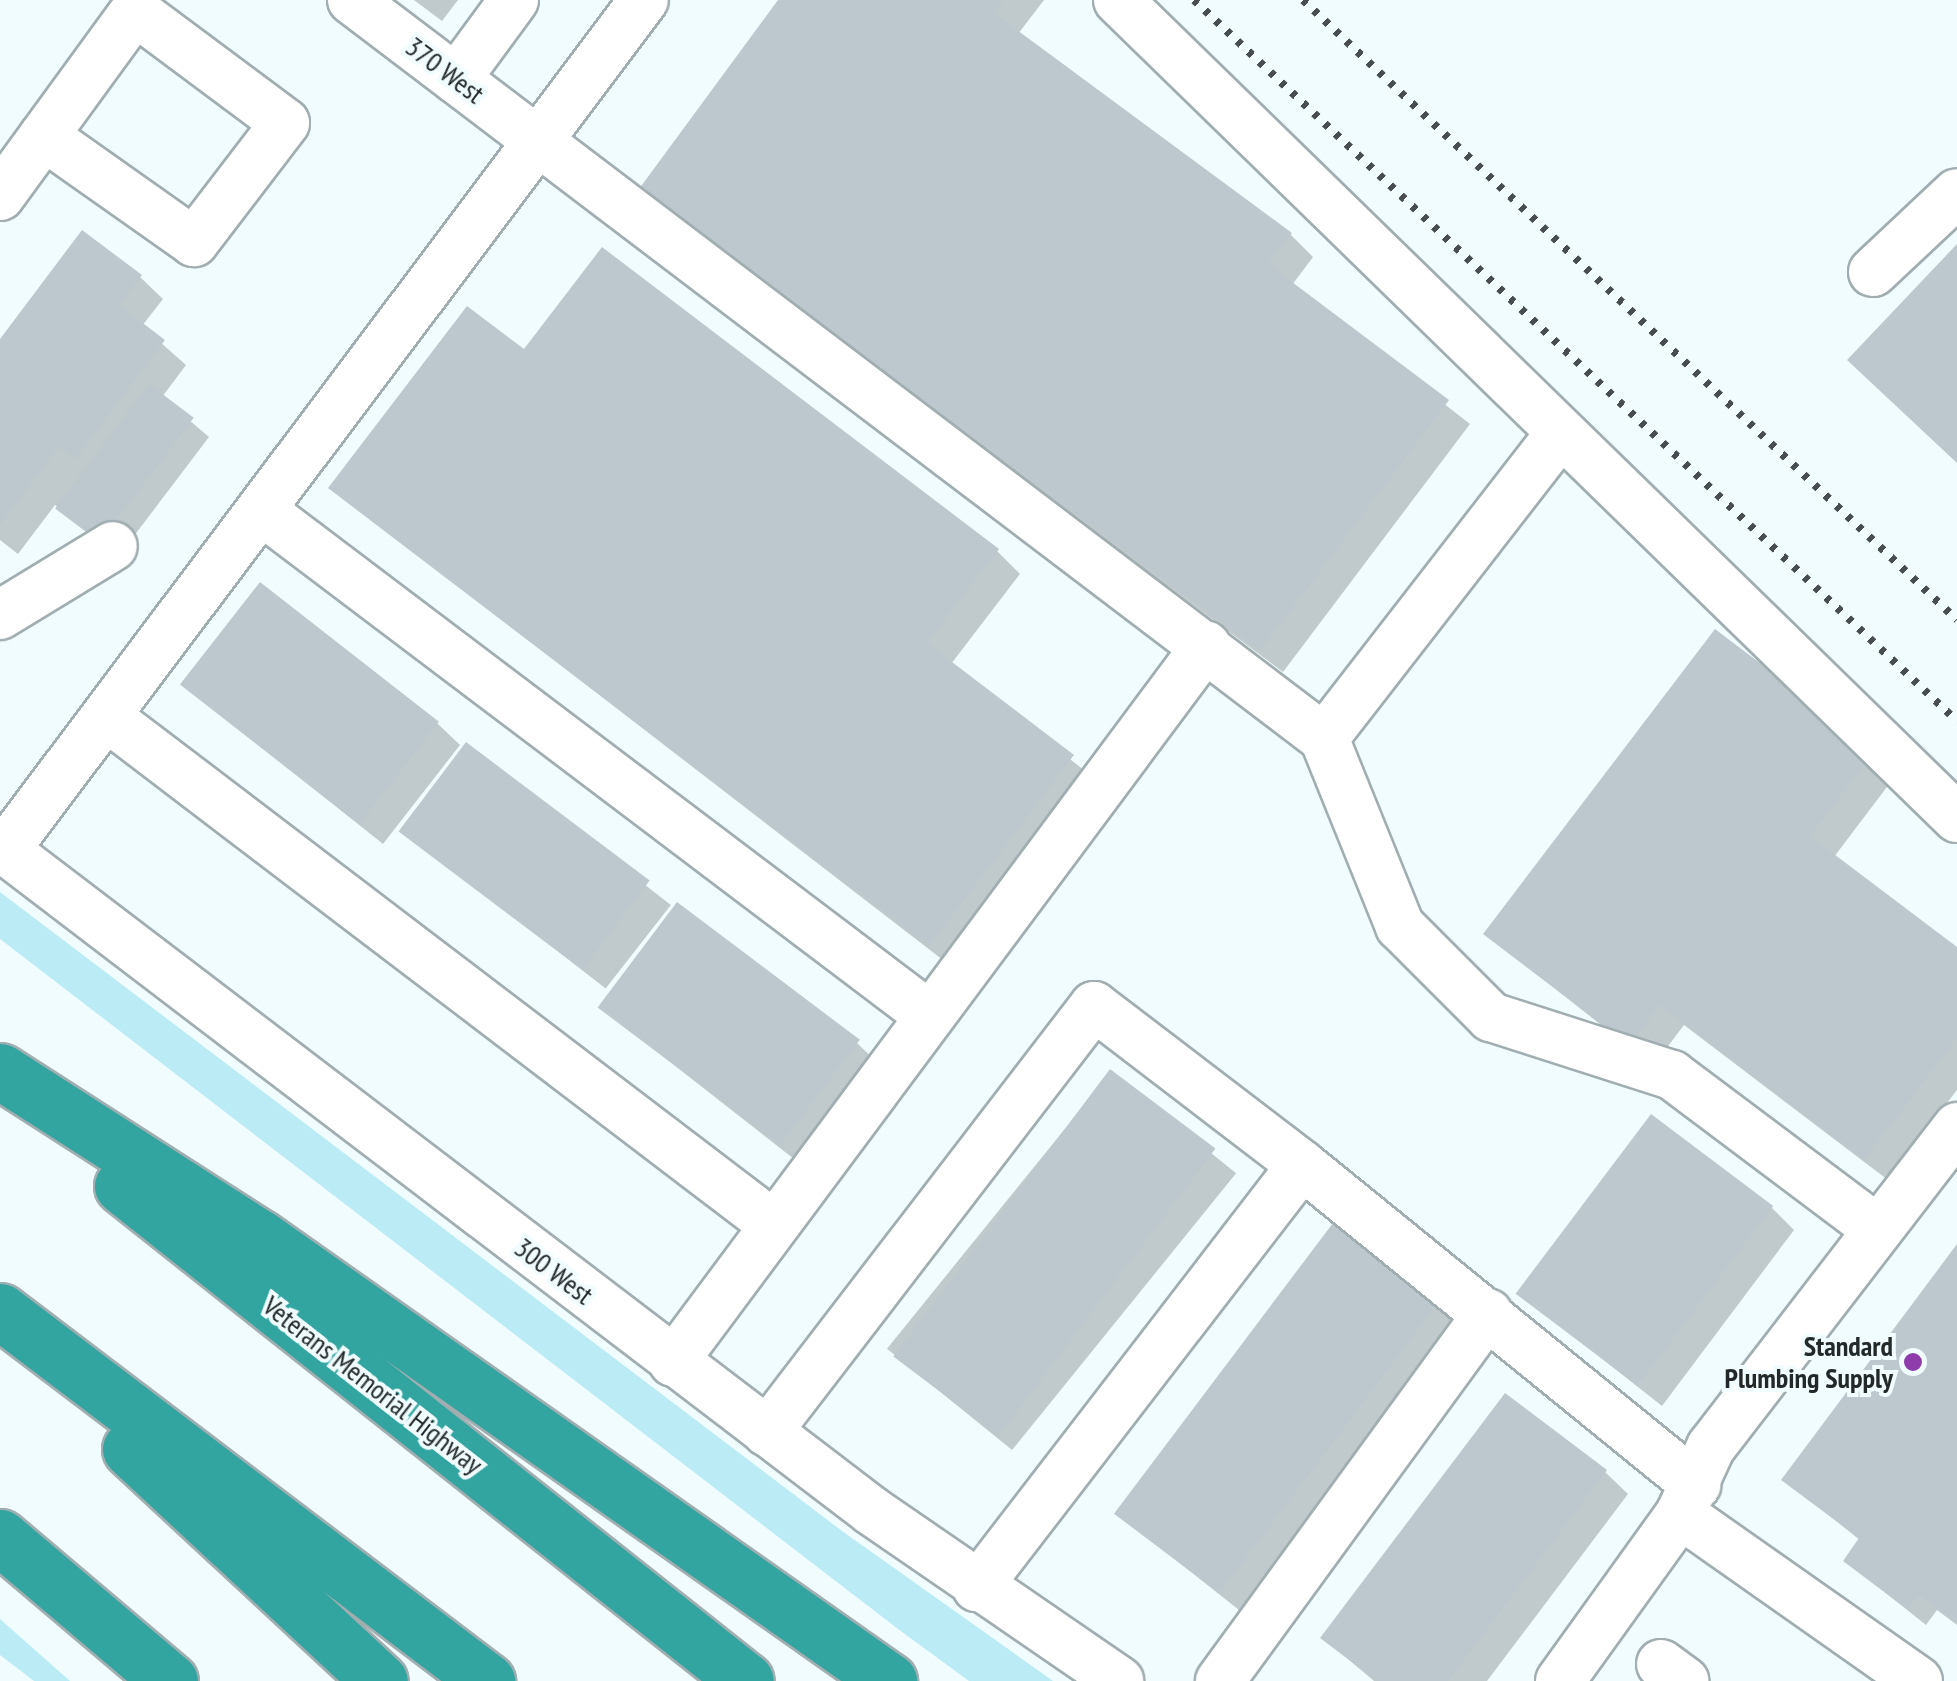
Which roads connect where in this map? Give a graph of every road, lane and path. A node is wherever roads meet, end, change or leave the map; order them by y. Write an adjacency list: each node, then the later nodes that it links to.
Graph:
1 (352, 0): 5 (street, 370 West)
2 (514, 0): 5 (street)
3 (644, 0): 7 (street)
4 (1118, 0): 11 (street)
5 (456, 79): 7 (street, 370 West)
6 (44, 136): 6 (street); 9 (street)
7 (539, 140): 12 (street); 15 (street, 370 West)
8 (1957, 193): 10 (street)
9 (0, 196)
10 (1873, 272)
11 (1559, 435): 17 (street); 18 (street)
12 (262, 511): 16 (street); 20 (street)
13 (113, 546): 14 (street)
14 (0, 615)
15 (1206, 646): 17 (street, 370 West); 20 (street)
16 (107, 717): 19 (street); 25 (street)
17 (1324, 738): 26 (street)
18 (1957, 818)
19 (3, 848): 30 (street, 300 West)
20 (930, 1016): 25 (street)
21 (0, 1071): 39 (highway)
22 (0, 1089): 38 (highway, Veterans Memorial Highway)
23 (1957, 1128): 26 (street)
24 (1302, 1165): 28 (street); 31 (street); 34 (street)
25 (774, 1225): 30 (street)
26 (1876, 1228): 32 (street)
27 (0, 1311): 37 (highway)
28 (1488, 1313): 32 (street); 41 (street)
29 (0, 1327): 36 (highway)
30 (673, 1362): 31 (street, 300 West)
31 (767, 1432): 34 (street, 300 West)
32 (1688, 1499): 42 (street); 43 (street)
33 (0, 1537): 35 (highway)
34 (978, 1587): 40 (street, 300 West)
35 (170, 1681)
36 (380, 1681)
37 (487, 1681)
38 (746, 1681)
39 (889, 1681)
40 (1119, 1681)
41 (1220, 1681)
42 (1560, 1681)
43 (1918, 1681)

